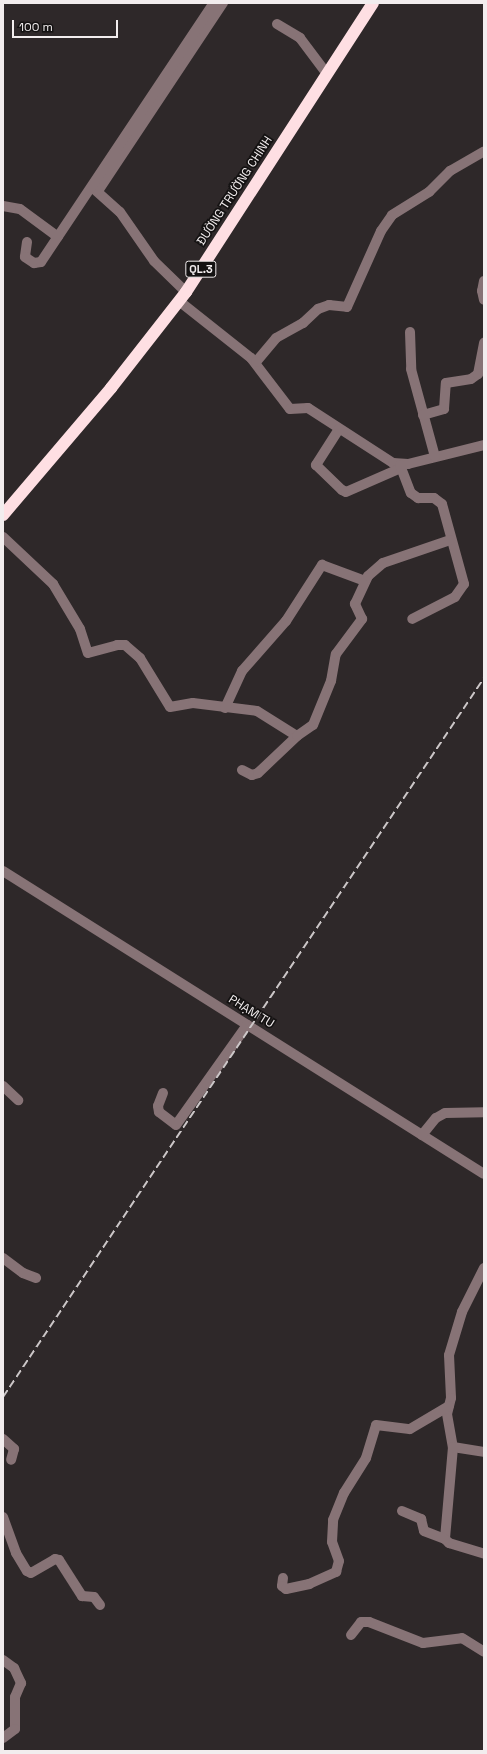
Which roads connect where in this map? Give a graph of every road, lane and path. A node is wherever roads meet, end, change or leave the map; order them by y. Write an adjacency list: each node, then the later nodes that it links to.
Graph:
1 (214, 3): 6 (street)
2 (223, 3): 6 (street)
3 (373, 3): 5 (highway, ĐƯỜNG TRƯỜNG CHINH / QL.3)
4 (277, 24): 5 (street)
5 (327, 74): 13 (highway, ĐƯỜNG TRƯỜNG CHINH / QL.3)
6 (166, 80): 8 (street)
7 (484, 151): 17 (street)
8 (94, 189): 10 (street); 13 (street)
9 (3, 206): 10 (street)
10 (58, 237): 11 (street)
11 (27, 242)
12 (484, 281): 14 (street)
13 (182, 297): 17 (street); 23 (highway, ĐƯỜNG TRƯỜNG CHINH / QL.3)
14 (484, 300)
15 (410, 332): 18 (street)
16 (484, 343): 18 (street)
17 (256, 362): 19 (street)
18 (423, 415): 21 (street)
19 (339, 429): 22 (street); 22 (street)
20 (484, 445): 21 (street)
21 (435, 457): 22 (street)
22 (401, 467): 25 (street)
23 (3, 515)
24 (3, 536): 28 (street)
25 (450, 540): 26 (street); 27 (street)
26 (365, 581): 28 (street); 29 (street)
27 (412, 619)
28 (226, 708): 29 (street)
29 (297, 736): 30 (street)
30 (242, 770)
31 (3, 871): 32 (street, PHẠM TU)
32 (247, 1025): 34 (street); 37 (street, PHẠM TU)
33 (3, 1086): 35 (street)
34 (163, 1093)
35 (18, 1100)
36 (484, 1112): 37 (street)
37 (422, 1135): 38 (street, PHẠM TU)
38 (484, 1174)
39 (3, 1258): 41 (street)
40 (484, 1268): 42 (street)
41 (36, 1278)
42 (449, 1406): 44 (street); 51 (street)
43 (3, 1439): 46 (street)
44 (453, 1447): 45 (street); 49 (street)
45 (484, 1452)
46 (11, 1460)
47 (402, 1511): 49 (street)
48 (3, 1517): 52 (street)
49 (445, 1539): 50 (street)
50 (484, 1554)
51 (282, 1578)
52 (100, 1605)
53 (351, 1635): 54 (street)
54 (484, 1652)
55 (3, 1660): 56 (street)
56 (3, 1738)

